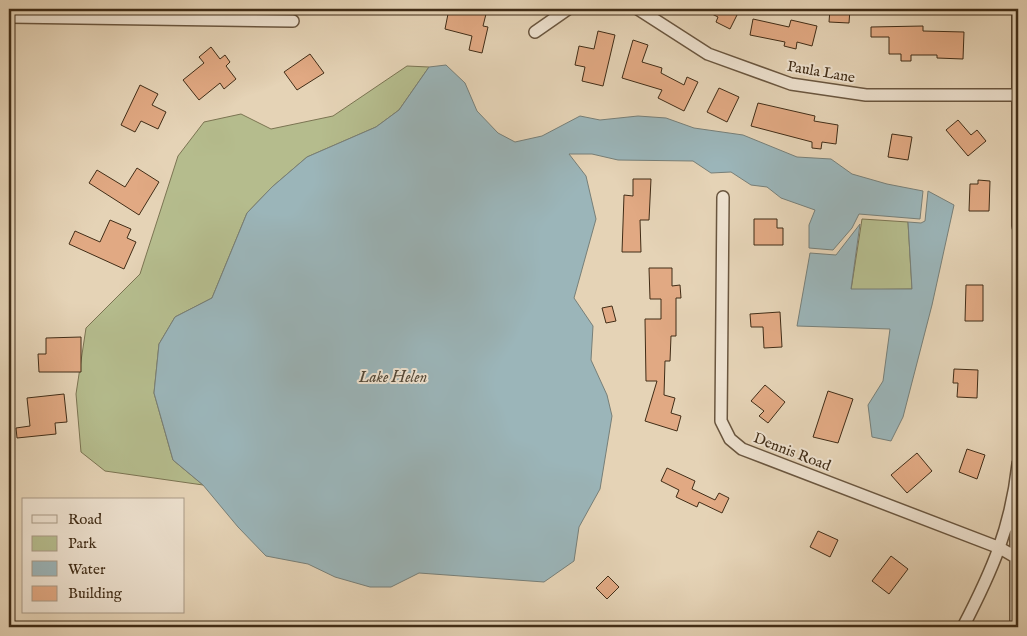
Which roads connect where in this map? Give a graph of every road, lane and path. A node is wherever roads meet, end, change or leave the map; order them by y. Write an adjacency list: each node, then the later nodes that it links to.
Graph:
1 (568, 9): 7 (street)
2 (638, 9): 8 (street, Paula Lane)
3 (1018, 9): 8 (street)
4 (97, 13): 5 (street); 6 (street)
5 (9, 17)
6 (294, 21)
7 (535, 32)
8 (1018, 95): 10 (street)
9 (723, 196): 13 (street, Dennis Road)
10 (1018, 226)
11 (1018, 464): 12 (street)
12 (1015, 490): 13 (street); 14 (street)
13 (1000, 548): 14 (street, Dennis Road); 15 (street)
14 (1017, 558): 16 (street)
15 (963, 627)
16 (1016, 627)

